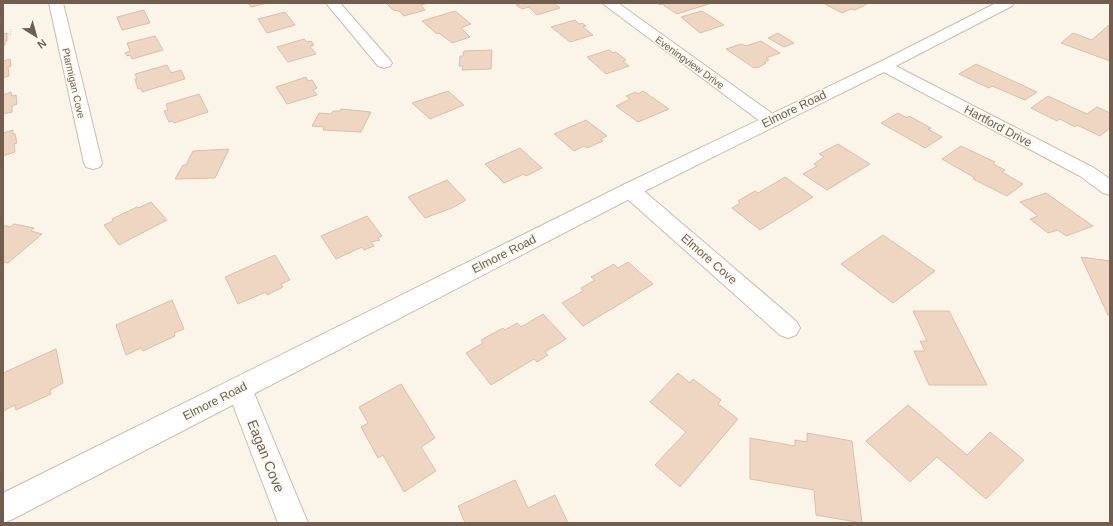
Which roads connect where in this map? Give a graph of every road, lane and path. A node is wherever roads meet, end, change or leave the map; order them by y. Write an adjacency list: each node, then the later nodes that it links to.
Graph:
1 (56, 3): 10 (street, Ptarmigan Cove)
2 (333, 3): 7 (street)
3 (610, 3): 9 (street, Eveningview Drive)
4 (1007, 3): 8 (street, Elmore Road)
5 (10, 27): 6 (path)
6 (8, 35)
7 (384, 63)
8 (884, 66): 9 (street, Elmore Road); 11 (street, Hartford Drive)
9 (771, 120): 12 (street, Elmore Road)
10 (92, 163)
11 (1110, 188)
12 (630, 190): 13 (street, Elmore Cove); 14 (street, Elmore Road)
13 (788, 328)
14 (240, 389): 15 (street, Elmore Road); 16 (street, Eagan Cove)
15 (3, 509)
16 (292, 523)

